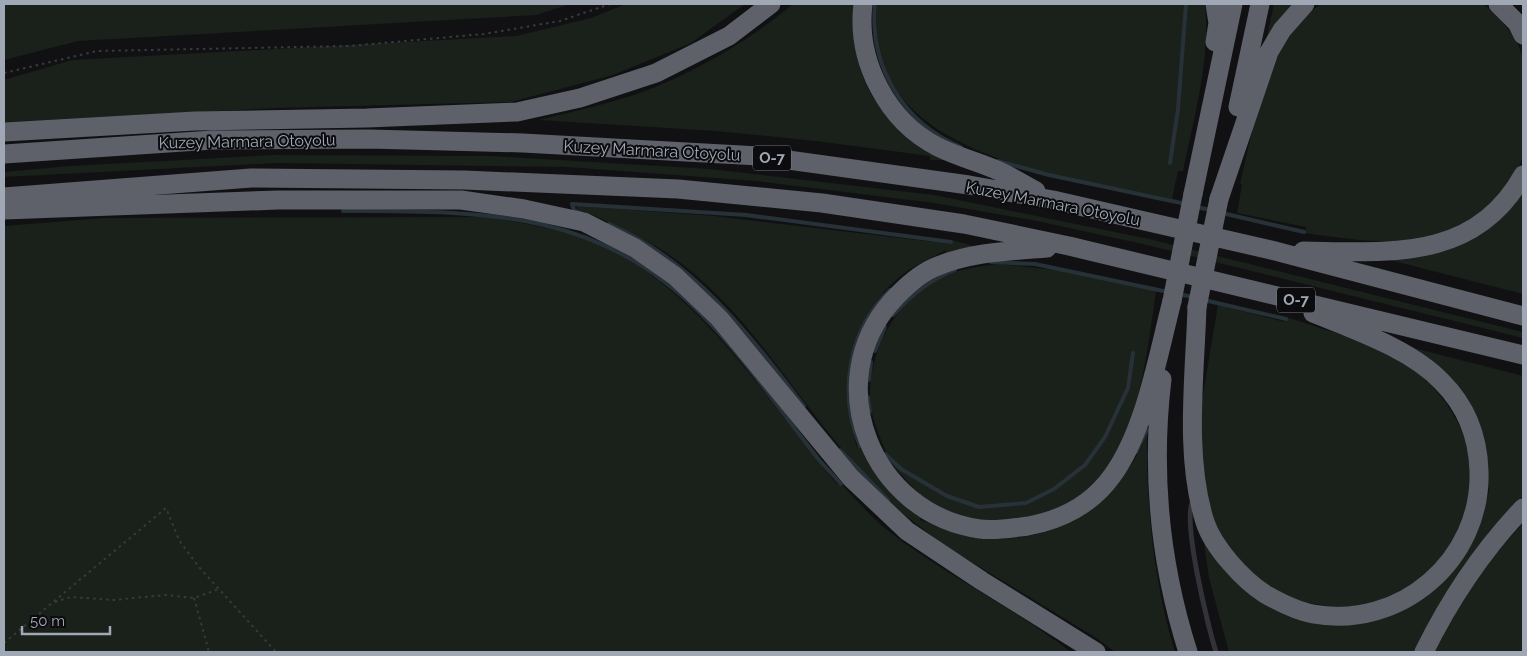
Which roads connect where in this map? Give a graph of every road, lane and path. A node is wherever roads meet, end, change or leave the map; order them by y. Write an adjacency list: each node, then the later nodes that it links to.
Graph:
1 (610, 4): 10 (path)
2 (771, 4): 11 (highway)
3 (863, 4): 17 (highway)
4 (1215, 4): 14 (highway)
5 (1233, 4): 14 (highway)
6 (1260, 4): 16 (highway)
7 (1305, 4): 16 (highway)
8 (1498, 4): 9 (highway)
9 (1523, 35)
10 (4, 73)
11 (4, 132)
12 (4, 154): 17 (highway, Kuzey Marmara Otoyolu / O-7)
13 (1523, 176): 20 (highway)
14 (1193, 194): 22 (highway, bridge)
15 (4, 197): 19 (highway, O-7)
16 (1219, 199): 25 (highway, bridge)
17 (1053, 200): 20 (highway, Kuzey Marmara Otoyolu / O-7)
18 (4, 210): 33 (highway)
19 (1068, 246): 21 (highway, O-7); 22 (highway)
20 (1271, 250): 23 (highway, Kuzey Marmara Otoyolu / O-7)
21 (1268, 293): 24 (highway, O-7); 25 (highway)
22 (1172, 301): 34 (highway)
23 (1523, 316)
24 (1523, 355)
25 (1199, 495): 35 (lane)
26 (1523, 508): 36 (highway)
27 (219, 589): 28 (path); 29 (path); 32 (path)
28 (194, 598): 29 (path); 31 (path)
29 (52, 603): 30 (path)
30 (4, 643)
31 (209, 652)
32 (276, 652)
33 (1096, 652)
34 (1188, 652)
35 (1216, 652)
36 (1424, 652)

